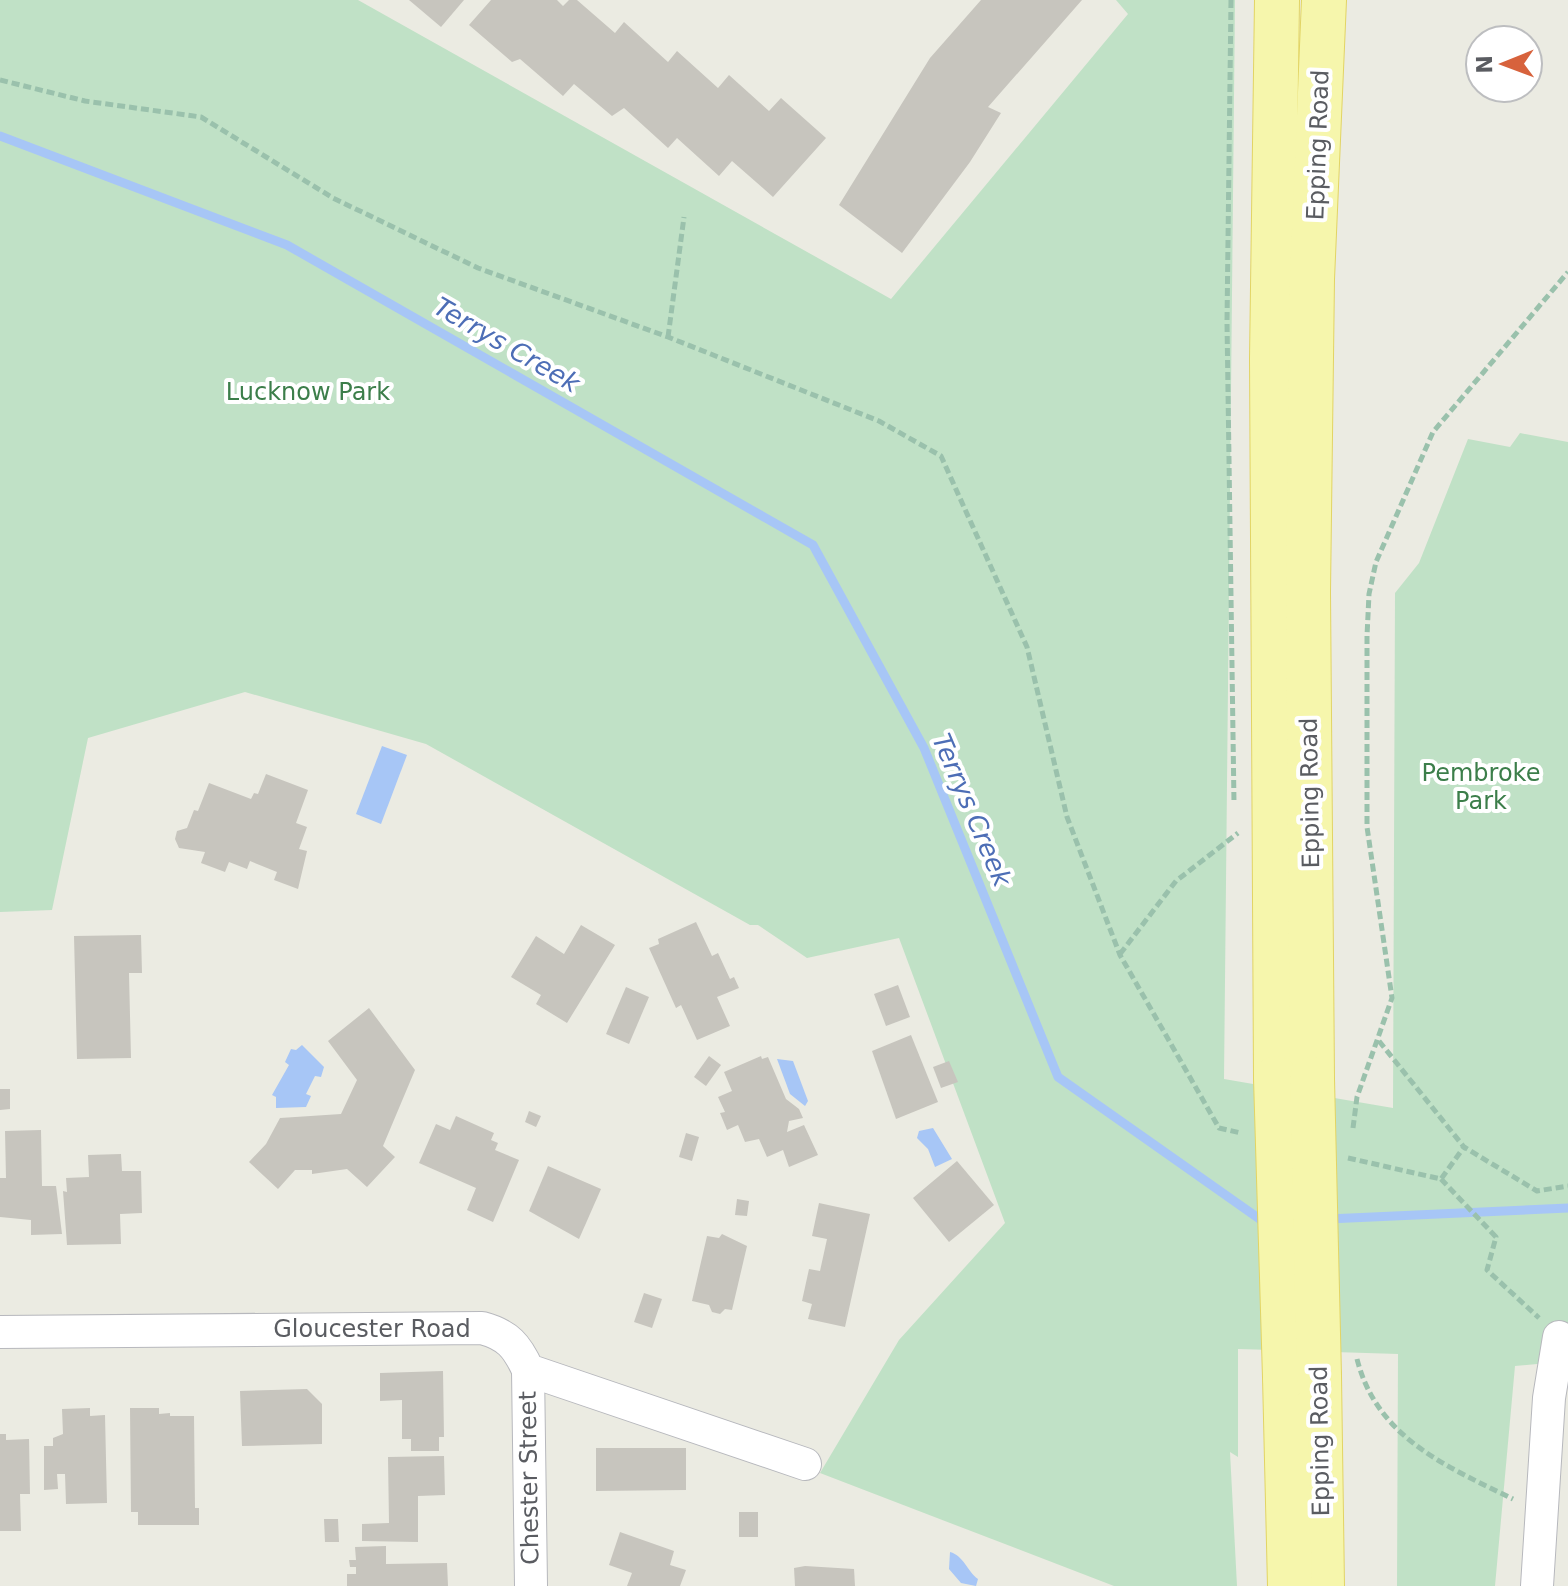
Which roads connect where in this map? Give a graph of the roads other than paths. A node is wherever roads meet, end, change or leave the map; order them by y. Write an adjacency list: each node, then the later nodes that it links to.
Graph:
1 (1277, 0): 3 (main road, Epping Road)
2 (1324, 0): 3 (main road, Epping Road)
3 (1294, 1078): 7 (main road, Epping Road, bridge)
4 (0, 1332): 6 (street, Gloucester Road)
5 (1559, 1337): 12 (street)
6 (528, 1370): 8 (street); 9 (street, Chester Street)
7 (1302, 1377): 10 (main road, Epping Road); 11 (main road, Epping Road)
8 (805, 1464)
9 (531, 1586)
10 (1290, 1586)
11 (1322, 1586)
12 (1537, 1586)

